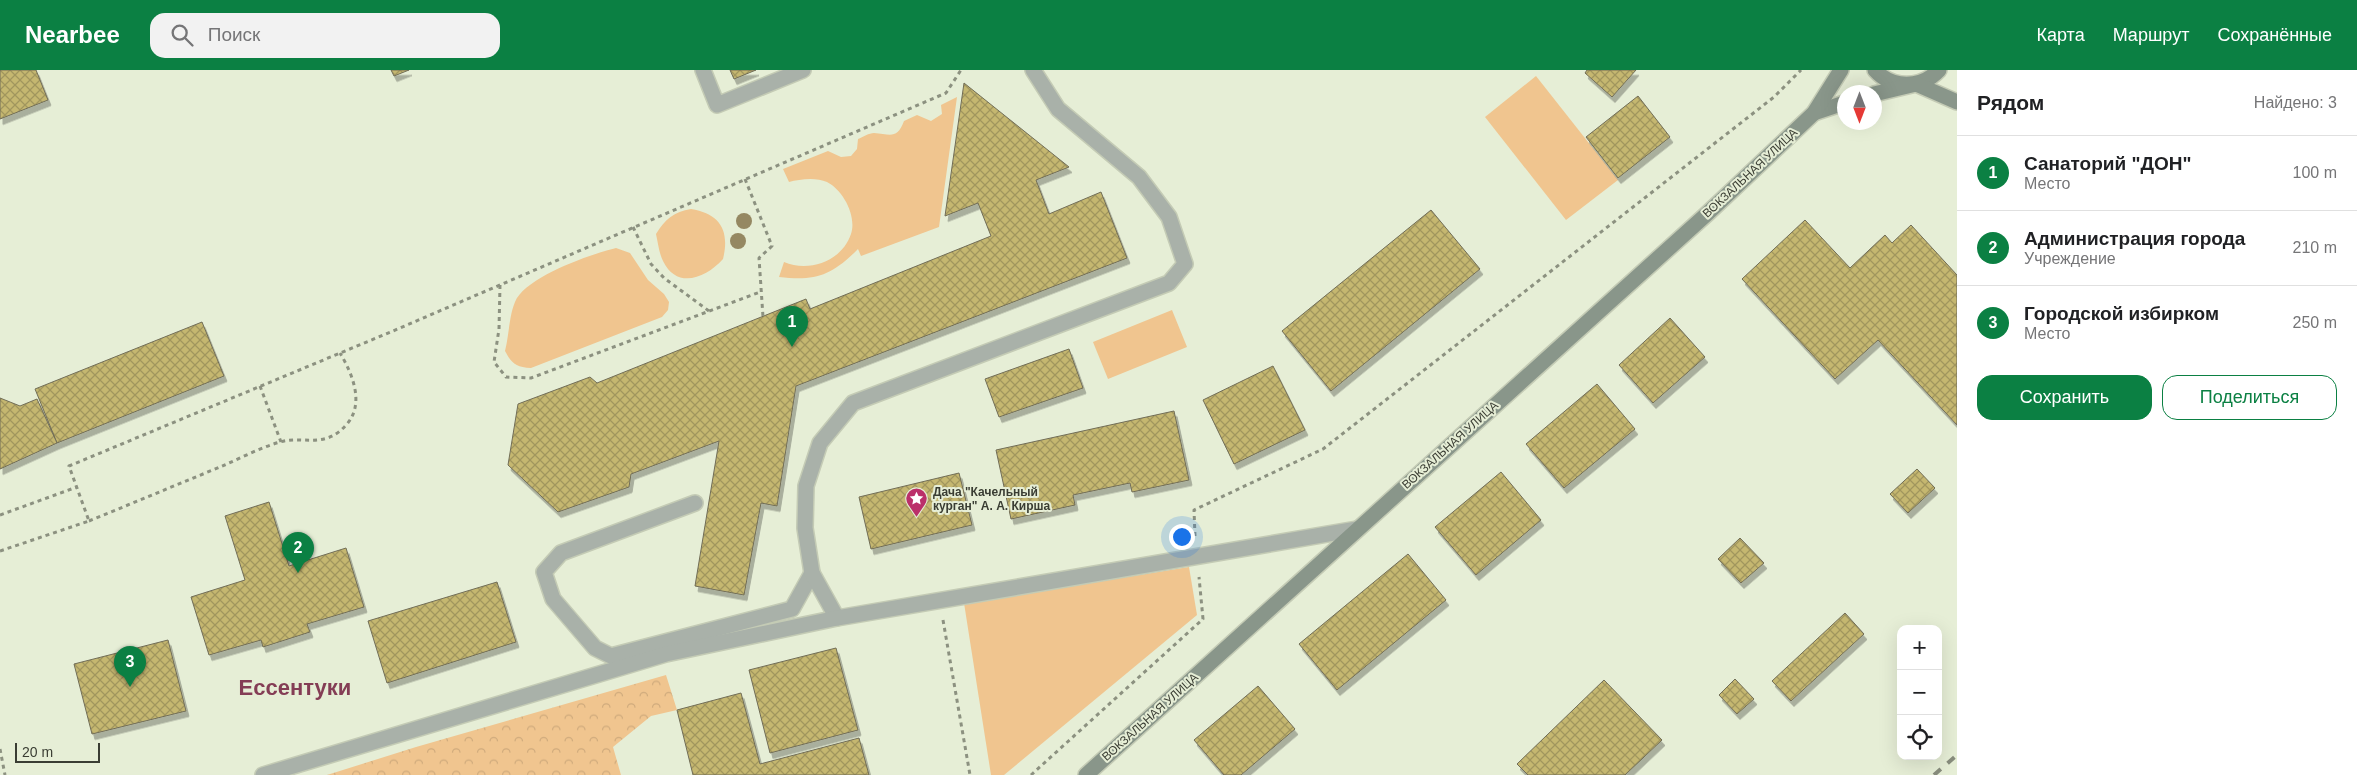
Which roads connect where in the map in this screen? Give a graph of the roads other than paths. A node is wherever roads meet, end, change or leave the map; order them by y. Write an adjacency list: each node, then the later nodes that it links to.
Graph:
1 (703, 70): 2 (lane)
2 (803, 70)
3 (1033, 70): 14 (lane)
4 (1841, 70): 11 (main road)
5 (1875, 70): 7 (main road)
6 (1938, 70): 7 (main road)
7 (1916, 84): 8 (main road); 9 (main road)
8 (1882, 92)
9 (1957, 102)
10 (1837, 105): 11 (main road)
11 (1814, 113): 13 (main road, ВОКЗАЛЬНАЯ УЛИЦА)
12 (695, 503): 14 (lane)
13 (1357, 529): 15 (lane); 17 (main road, ВОКЗАЛЬНАЯ УЛИЦА)
14 (812, 573): 15 (lane)
15 (837, 618): 16 (lane)
16 (263, 775)
17 (1086, 775)

